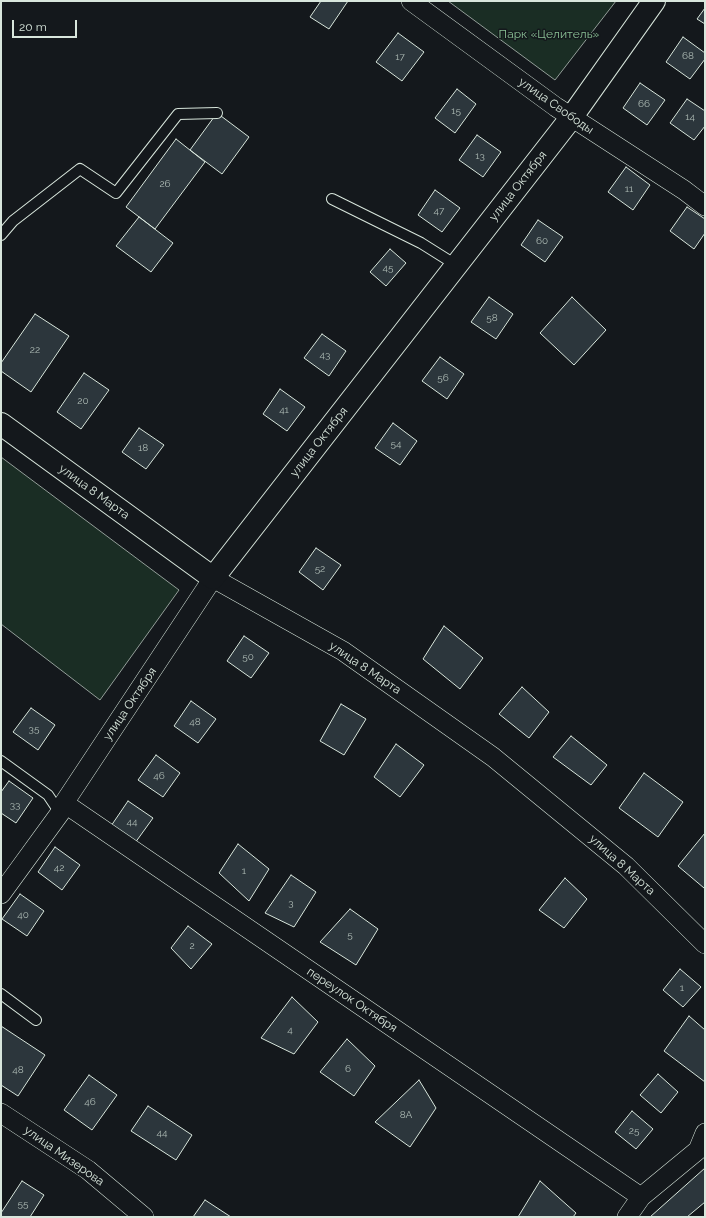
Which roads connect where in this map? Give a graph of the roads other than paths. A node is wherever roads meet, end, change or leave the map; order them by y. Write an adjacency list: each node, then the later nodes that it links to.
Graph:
1 (411, 1): 4 (street, улица Свободы)
2 (654, 1): 4 (street, улица Октября)
3 (217, 113): 7 (lane)
4 (571, 118): 6 (street, улица Свободы); 8 (street, улица Октября)
5 (332, 199): 8 (lane)
6 (705, 206)
7 (1, 235)
8 (456, 265): 10 (street, улица Октября)
9 (1, 424): 10 (street, улица 8 Марта)
10 (214, 578): 12 (street, улица Октября); 14 (street, улица 8 Марта)
11 (1, 761): 12 (lane)
12 (62, 808): 13 (street, улица Октября); 19 (street, переулок Октября)
13 (1, 894)
14 (705, 944)
15 (1, 994): 16 (lane)
16 (36, 1020)
17 (1, 1113): 20 (street, улица Мизерова)
18 (705, 1132): 19 (street)
19 (641, 1197): 21 (street)
20 (144, 1217)
21 (627, 1217)

